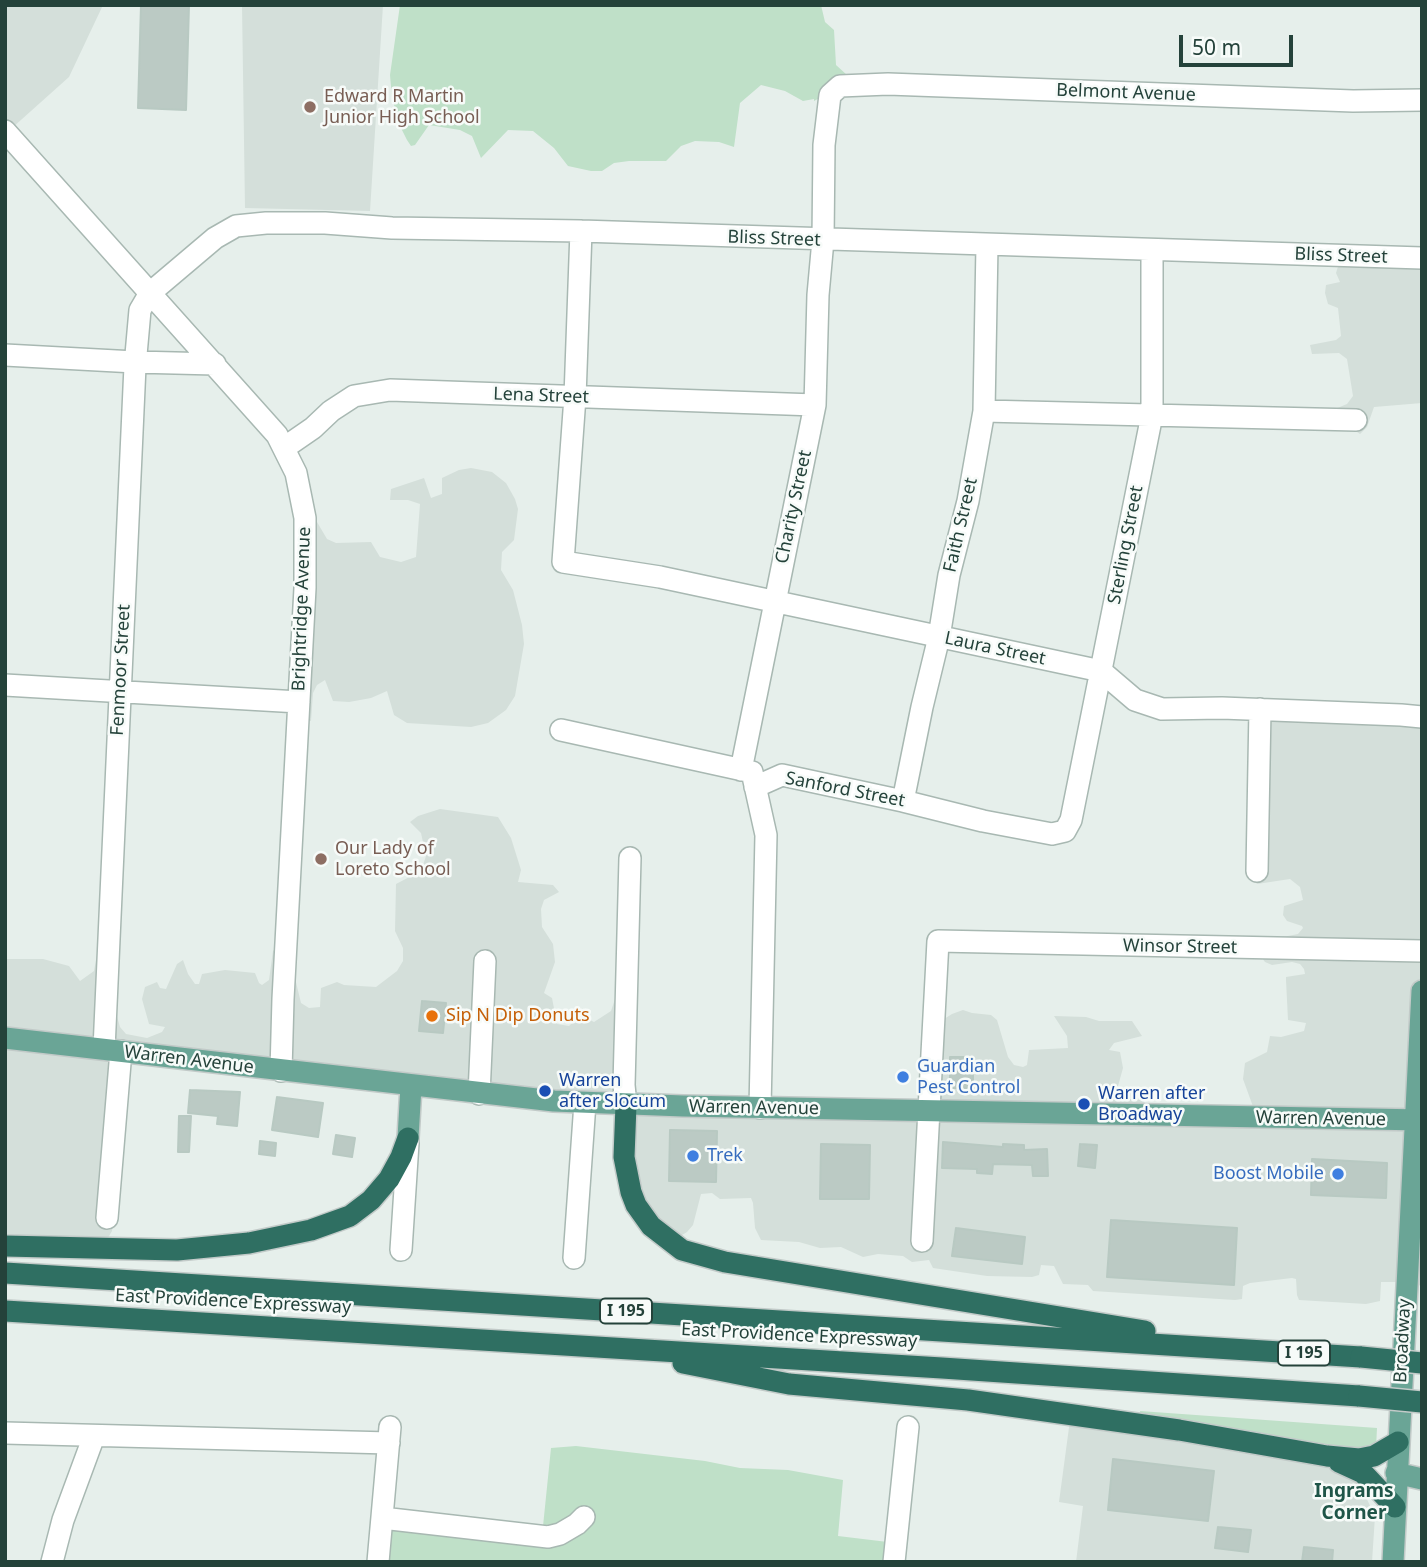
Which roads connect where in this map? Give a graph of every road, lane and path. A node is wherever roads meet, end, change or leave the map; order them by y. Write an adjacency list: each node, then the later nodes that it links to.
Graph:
1 (834, 93): 2 (street, Belmont Avenue); 5 (street, Charity Street)
2 (1422, 100)
3 (5, 131): 9 (street, Brightridge Avenue)
4 (581, 231): 5 (street, Bliss Street); 9 (street, Bliss Street); 13 (street)
5 (822, 240): 6 (street, Bliss Street); 14 (street, Charity Street)
6 (986, 245): 7 (street, Bliss Street); 15 (street, Faith Street)
7 (1152, 250): 8 (street, Bliss Street); 16 (street, Sterling Street)
8 (1422, 258)
9 (150, 293): 11 (street, Fenmoor Street); 12 (street, Brightridge Avenue)
10 (5, 355): 11 (street)
11 (135, 362): 12 (street); 23 (street, Fenmoor Street)
12 (215, 363): 18 (street, Brightridge Avenue)
13 (575, 397): 14 (street, Lena Street); 18 (street, Lena Street); 19 (street, Laura Street)
14 (815, 405): 19 (street, Charity Street)
15 (984, 411): 16 (street); 20 (street, Faith Street)
16 (1152, 415): 17 (street); 21 (street, Sterling Street)
17 (1356, 420)
18 (284, 448): 24 (street, Brightridge Avenue)
19 (774, 601): 20 (street, Laura Street); 28 (street, Charity Street)
20 (939, 637): 21 (street, Laura Street); 30 (street, Faith Street)
21 (1101, 671): 25 (street, Laura Street); 31 (street, Sterling Street)
22 (5, 685): 23 (street)
23 (120, 690): 24 (street); 38 (street, Fenmoor Street)
24 (299, 702): 39 (street, Brightridge Avenue)
25 (1260, 709): 26 (street, Laura Street); 33 (street)
26 (1422, 718)
27 (561, 730): 28 (street)
28 (741, 770): 29 (street)
29 (755, 787): 30 (street, Sanford Street); 44 (street)
30 (903, 801): 31 (street, Sanford Street)
31 (1060, 834)
32 (630, 859): 43 (street)
33 (1256, 871)
34 (1422, 951): 45 (street, Winsor Street)
35 (485, 961): 41 (street)
36 (1422, 991): 46 (main road, Broadway)
37 (5, 1038): 38 (main road, Warren Avenue)
38 (112, 1050): 39 (main road, Warren Avenue); 48 (street, Fenmoor Street)
39 (281, 1070): 40 (main road, Warren Avenue)
40 (411, 1086): 41 (main road, Warren Avenue); 47 (main road)
41 (479, 1094): 42 (main road, Warren Avenue)
42 (585, 1103): 43 (main road, Warren Avenue); 52 (street)
43 (626, 1105): 44 (main road, Warren Avenue); 57 (highway)
44 (760, 1108): 45 (main road, Warren Avenue)
45 (929, 1111): 46 (main road, Warren Avenue); 49 (street)
46 (1418, 1120): 54 (main road, Broadway)
47 (408, 1138): 50 (highway); 51 (street)
48 (107, 1218)
49 (922, 1241)
50 (5, 1246)
51 (401, 1250)
52 (574, 1258)
53 (5, 1273): 57 (highway, East Providence Expressway / I 195)
54 (1413, 1292): 63 (main road, Broadway)
55 (5, 1311): 56 (highway, East Providence Expressway / I 195)
56 (599, 1347): 59 (highway, East Providence Expressway / I 195, bridge); 64 (highway)
57 (1247, 1349): 58 (highway, East Providence Expressway / I 195, bridge)
58 (1422, 1363)
59 (1422, 1402)
60 (908, 1427): 72 (street)
61 (5, 1433): 62 (street)
62 (94, 1436): 69 (street); 70 (street)
63 (1398, 1442): 64 (highway); 65 (main road, Broadway)
64 (1328, 1456): 67 (highway)
65 (1396, 1473): 66 (main road); 67 (main road, Broadway)
66 (1422, 1479)
67 (1395, 1507): 73 (main road, Broadway)
68 (584, 1517): 69 (street)
69 (382, 1518): 71 (street)
70 (52, 1562)
71 (377, 1562)
72 (894, 1562)
73 (1393, 1562)

